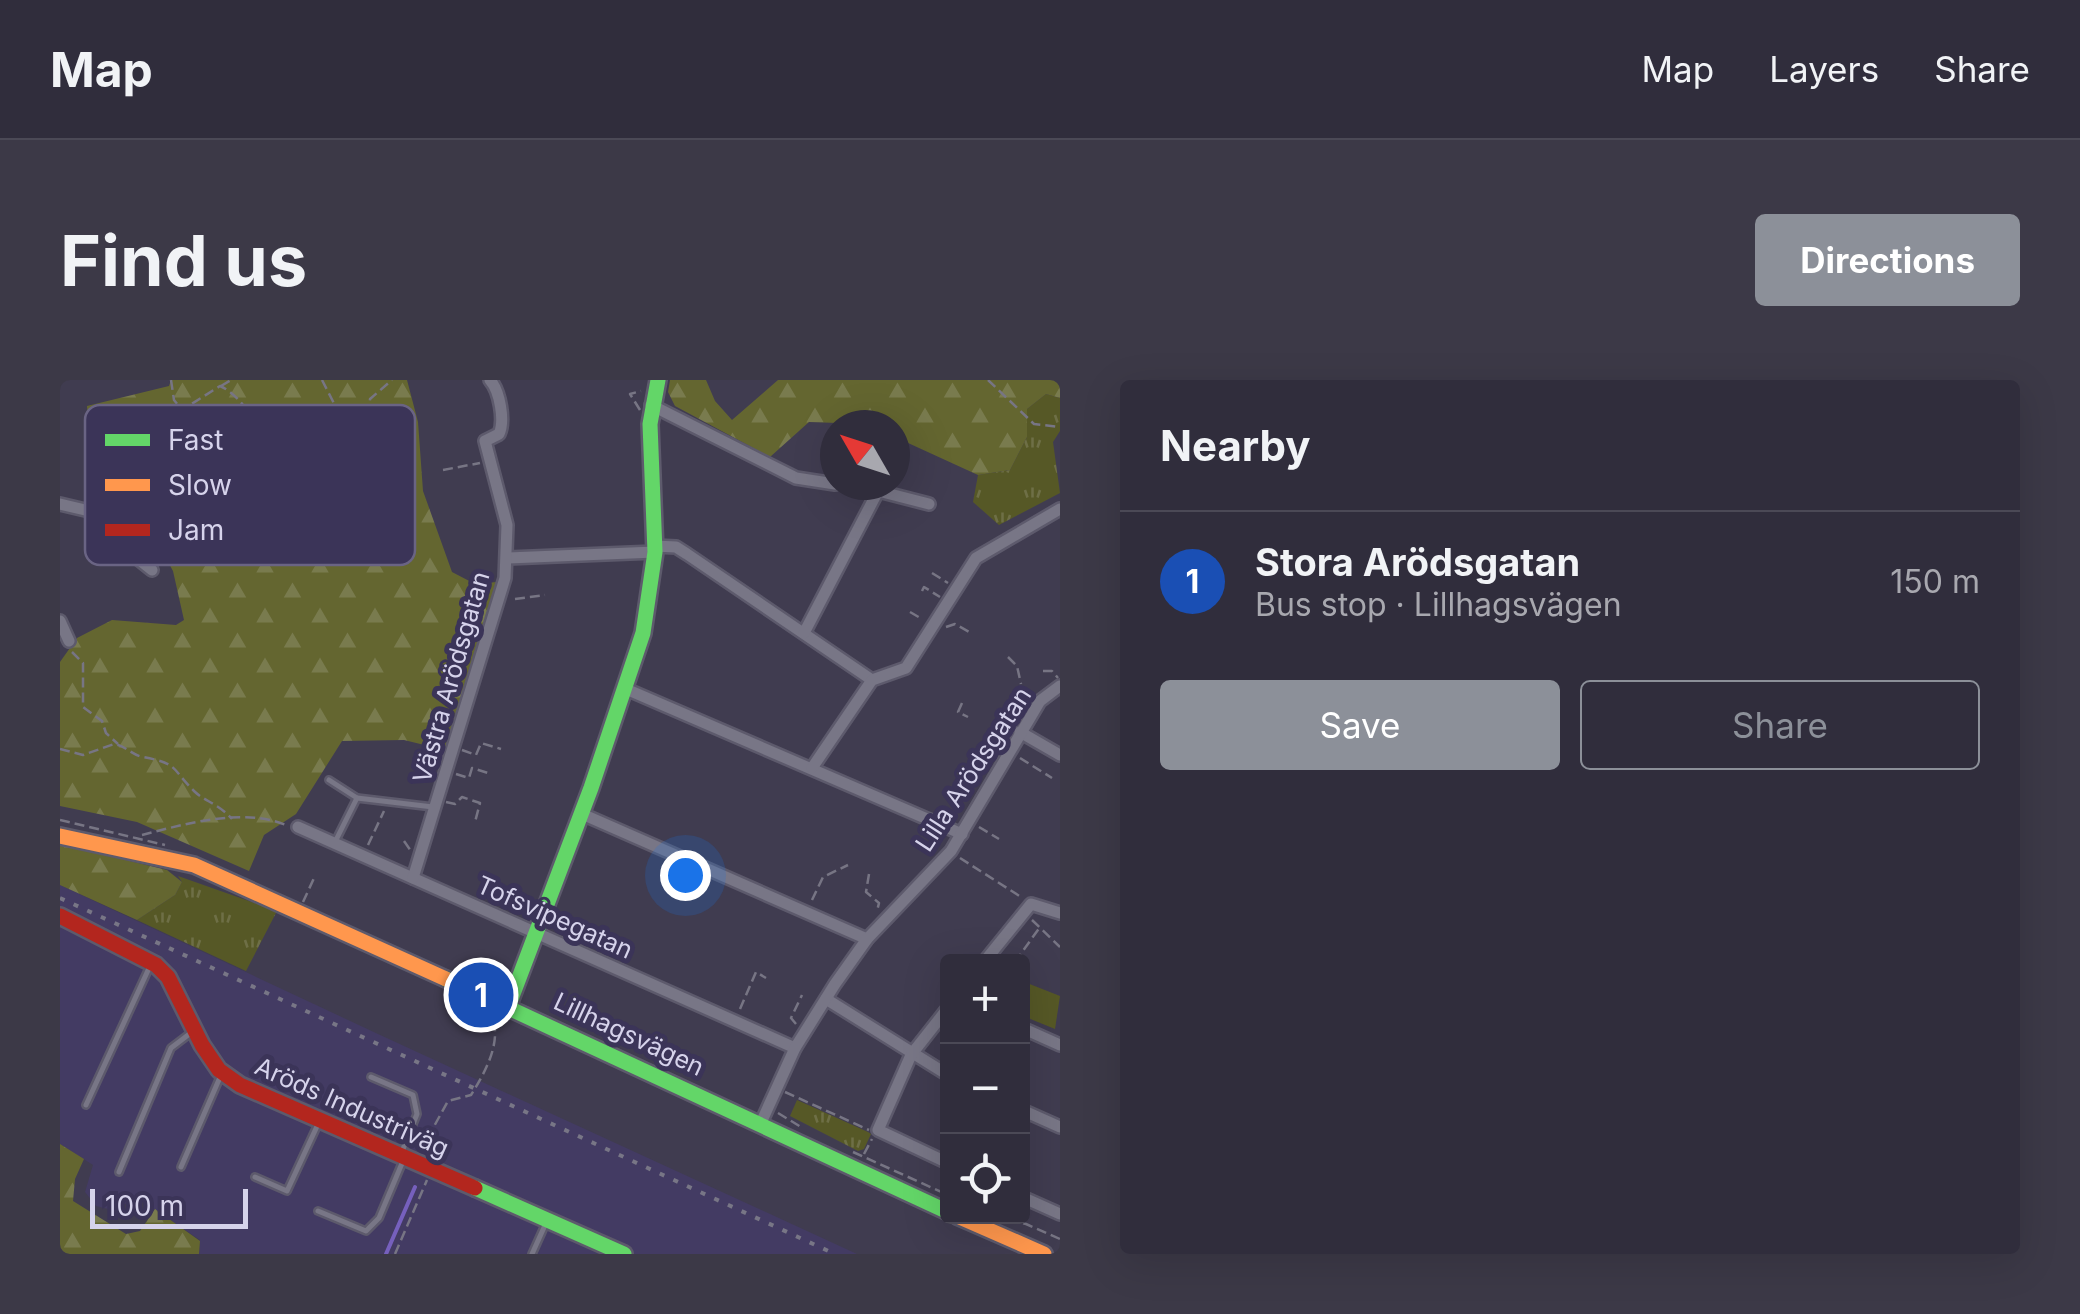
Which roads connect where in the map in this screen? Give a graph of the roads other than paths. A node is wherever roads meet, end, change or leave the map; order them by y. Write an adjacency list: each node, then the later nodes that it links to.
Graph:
1 (490, 380): 11 (street, Västra Arödsgatan)
2 (649, 396): 3 (street); 10 (street)
3 (820, 482)
4 (873, 500): 15 (street)
5 (910, 500): 7 (street)
6 (60, 504): 8 (street)
7 (929, 504)
8 (85, 509)
9 (1060, 509): 17 (street)
10 (655, 549): 11 (street); 15 (street); 19 (street)
11 (508, 558): 25 (street, Västra Arödsgatan)
12 (146, 565): 13 (street)
13 (152, 570)
14 (60, 621): 16 (street)
15 (804, 632): 17 (street)
16 (69, 641)
17 (872, 680): 22 (street)
18 (1060, 684): 20 (street, Lilla Arödsgatan)
19 (626, 689): 22 (street); 26 (street)
20 (1020, 732): 21 (street); 28 (street, Lilla Arödsgatan)
21 (1060, 755)
22 (812, 768): 28 (street)
23 (329, 780): 24 (lane)
24 (357, 798): 25 (lane); 30 (lane)
25 (438, 804): 31 (street, Västra Arödsgatan)
26 (582, 814): 34 (street); 35 (street)
27 (298, 827): 30 (street, Tofsvipegatan)
28 (962, 834): 35 (street, Lilla Arödsgatan)
29 (60, 836): 39 (street, Lillhagsvägen)
30 (334, 844): 31 (street, Tofsvipegatan)
31 (413, 878): 34 (street, Tofsvipegatan)
32 (1060, 913): 36 (street)
33 (60, 916): 37 (street, Aröds Industriväg)
34 (538, 934): 39 (street); 44 (street, Tofsvipegatan)
35 (867, 939): 38 (street, Lilla Arödsgatan)
36 (990, 954)
37 (152, 963): 41 (street, Aröds Industriväg); 49 (lane)
38 (826, 999): 44 (street, Lilla Arödsgatan); 45 (street)
39 (508, 1006): 52 (street, Lillhagsvägen)
40 (940, 1018): 45 (street)
41 (194, 1030): 47 (street, Aröds Industriväg); 57 (lane)
42 (1030, 1032): 43 (street)
43 (1060, 1045)
44 (795, 1048): 52 (street, Lilla Arödsgatan)
45 (911, 1054): 46 (street); 55 (street)
46 (940, 1070)
47 (222, 1073): 51 (street, Aröds Industriväg); 56 (lane)
48 (371, 1077): 54 (lane)
49 (86, 1105)
50 (1030, 1114): 53 (street)
51 (320, 1120): 54 (street, Aröds Industriväg); 58 (lane)
52 (760, 1125): 60 (street, Lillhagsvägen)
53 (1060, 1128)
54 (402, 1157): 61 (lane); 63 (street, Aröds Industriväg)
55 (940, 1159)
56 (181, 1167)
57 (119, 1172)
58 (255, 1177)
59 (1030, 1201): 62 (street)
60 (940, 1208)
61 (318, 1210)
62 (1060, 1214)
63 (547, 1221): 66 (lane); 67 (street, Aröds Industriväg)
64 (978, 1224): 65 (street)
65 (1048, 1250)
66 (532, 1254)
67 (624, 1254)

